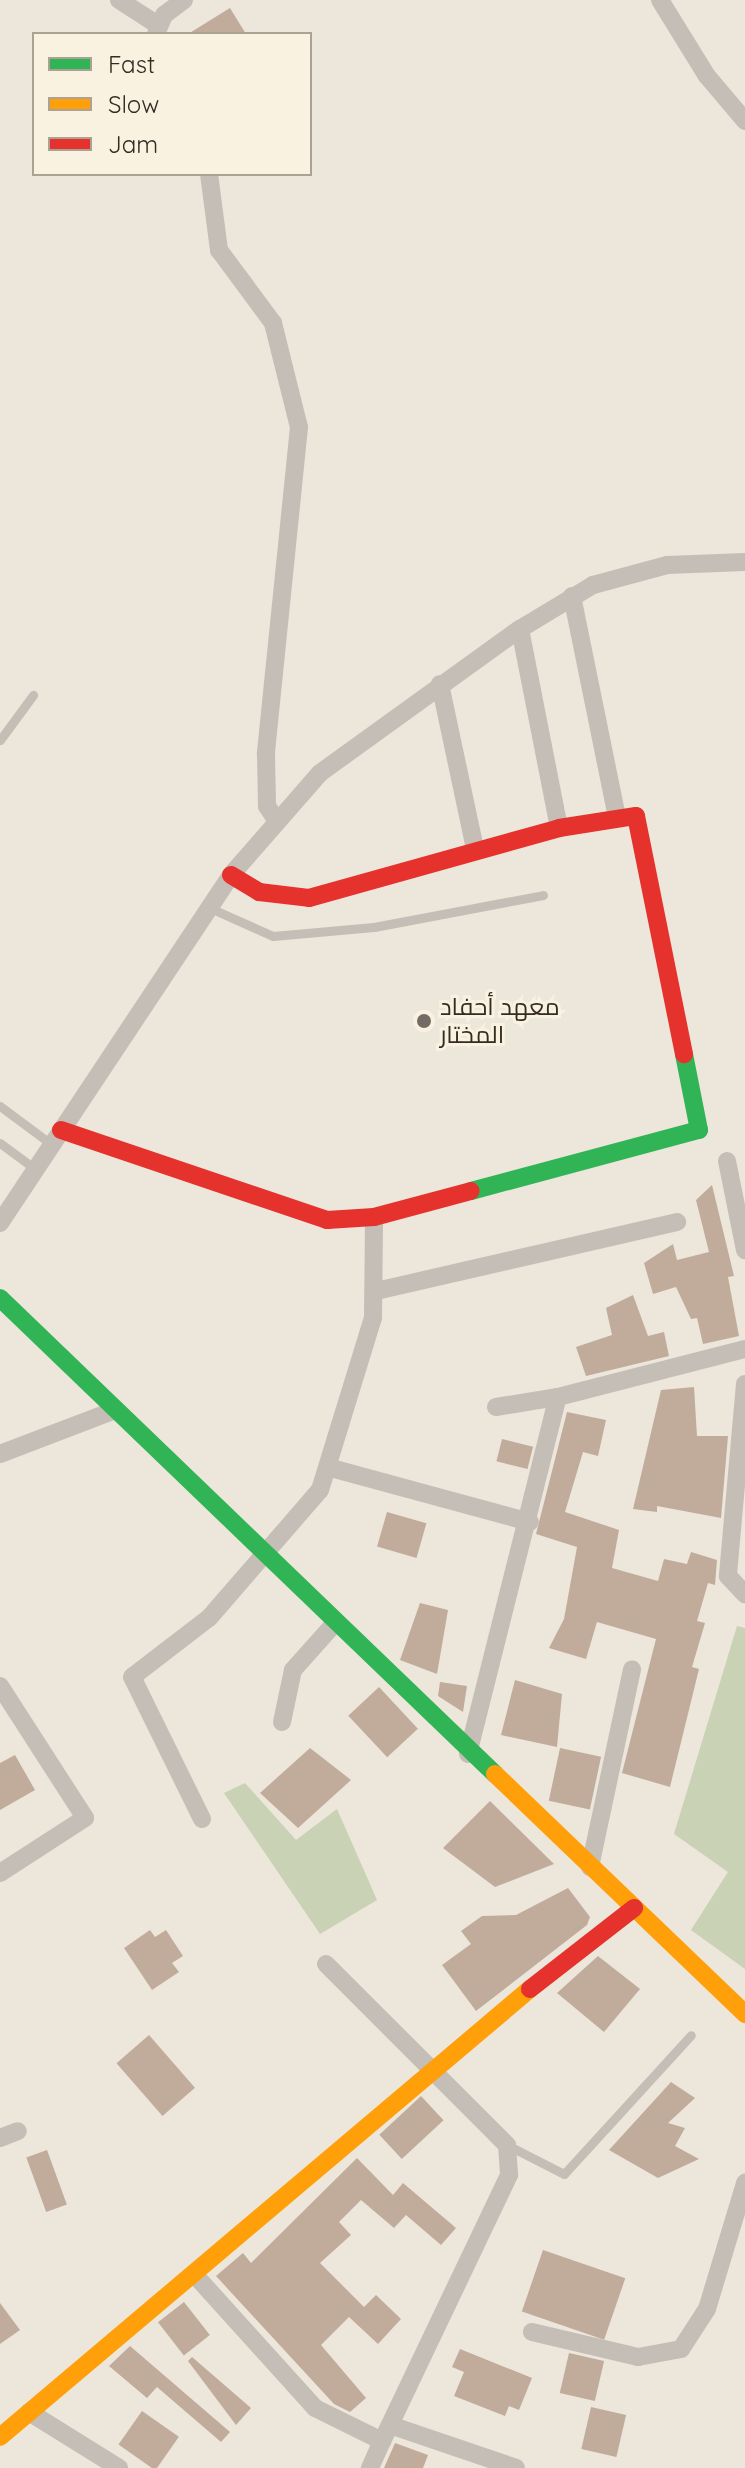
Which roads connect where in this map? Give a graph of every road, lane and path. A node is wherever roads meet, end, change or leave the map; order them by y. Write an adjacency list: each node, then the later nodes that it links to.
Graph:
1 (119, 0): 4 (street)
2 (184, 0): 4 (street)
3 (660, 0): 5 (street)
4 (157, 30)
5 (741, 110)
6 (209, 176): 14 (street)
7 (745, 562): 8 (street)
8 (572, 596): 9 (street); 13 (street)
9 (520, 629): 10 (street); 15 (street)
10 (440, 684): 14 (street); 16 (street)
11 (33, 695): 12 (lane)
12 (0, 740)
13 (617, 817): 15 (street); 25 (street)
14 (276, 820): 17 (street)
15 (559, 828): 16 (street)
16 (475, 849): 17 (street)
17 (231, 875): 19 (street)
18 (543, 895): 19 (lane)
19 (210, 908): 21 (street)
20 (0, 1106): 21 (lane)
21 (56, 1137): 24 (street); 25 (street)
22 (0, 1143): 24 (lane)
23 (727, 1161): 26 (street)
24 (35, 1169): 28 (street)
25 (374, 1217): 30 (street)
26 (742, 1218): 29 (street)
27 (677, 1222): 30 (street)
28 (0, 1223)
29 (745, 1250)
30 (376, 1291): 38 (street)
31 (0, 1298): 36 (street)
32 (745, 1349): 34 (street)
33 (745, 1384): 41 (street)
34 (558, 1397): 35 (street); 39 (street)
35 (496, 1407)
36 (115, 1410): 37 (street); 40 (street)
37 (0, 1454)
38 (331, 1468): 39 (street); 40 (street)
39 (530, 1522): 46 (street)
40 (269, 1558): 42 (street); 47 (street)
41 (745, 1594)
42 (335, 1623): 45 (street); 46 (street)
43 (632, 1669): 48 (street)
44 (0, 1686): 49 (street)
45 (282, 1722)
46 (468, 1754): 48 (street)
47 (202, 1819)
48 (590, 1867): 50 (street)
49 (0, 1873)
50 (634, 1908): 52 (street); 54 (street)
51 (326, 1964): 54 (street)
52 (745, 2014)
53 (691, 2035): 55 (lane)
54 (429, 2068): 55 (street); 57 (street)
55 (507, 2145): 60 (street)
56 (745, 2183): 58 (street)
57 (194, 2274): 59 (street); 60 (street)
58 (532, 2332)
59 (29, 2412): 61 (street); 62 (street)
60 (386, 2433): 63 (street); 64 (street)
61 (0, 2437)
62 (119, 2468)
63 (370, 2468)
64 (516, 2468)

